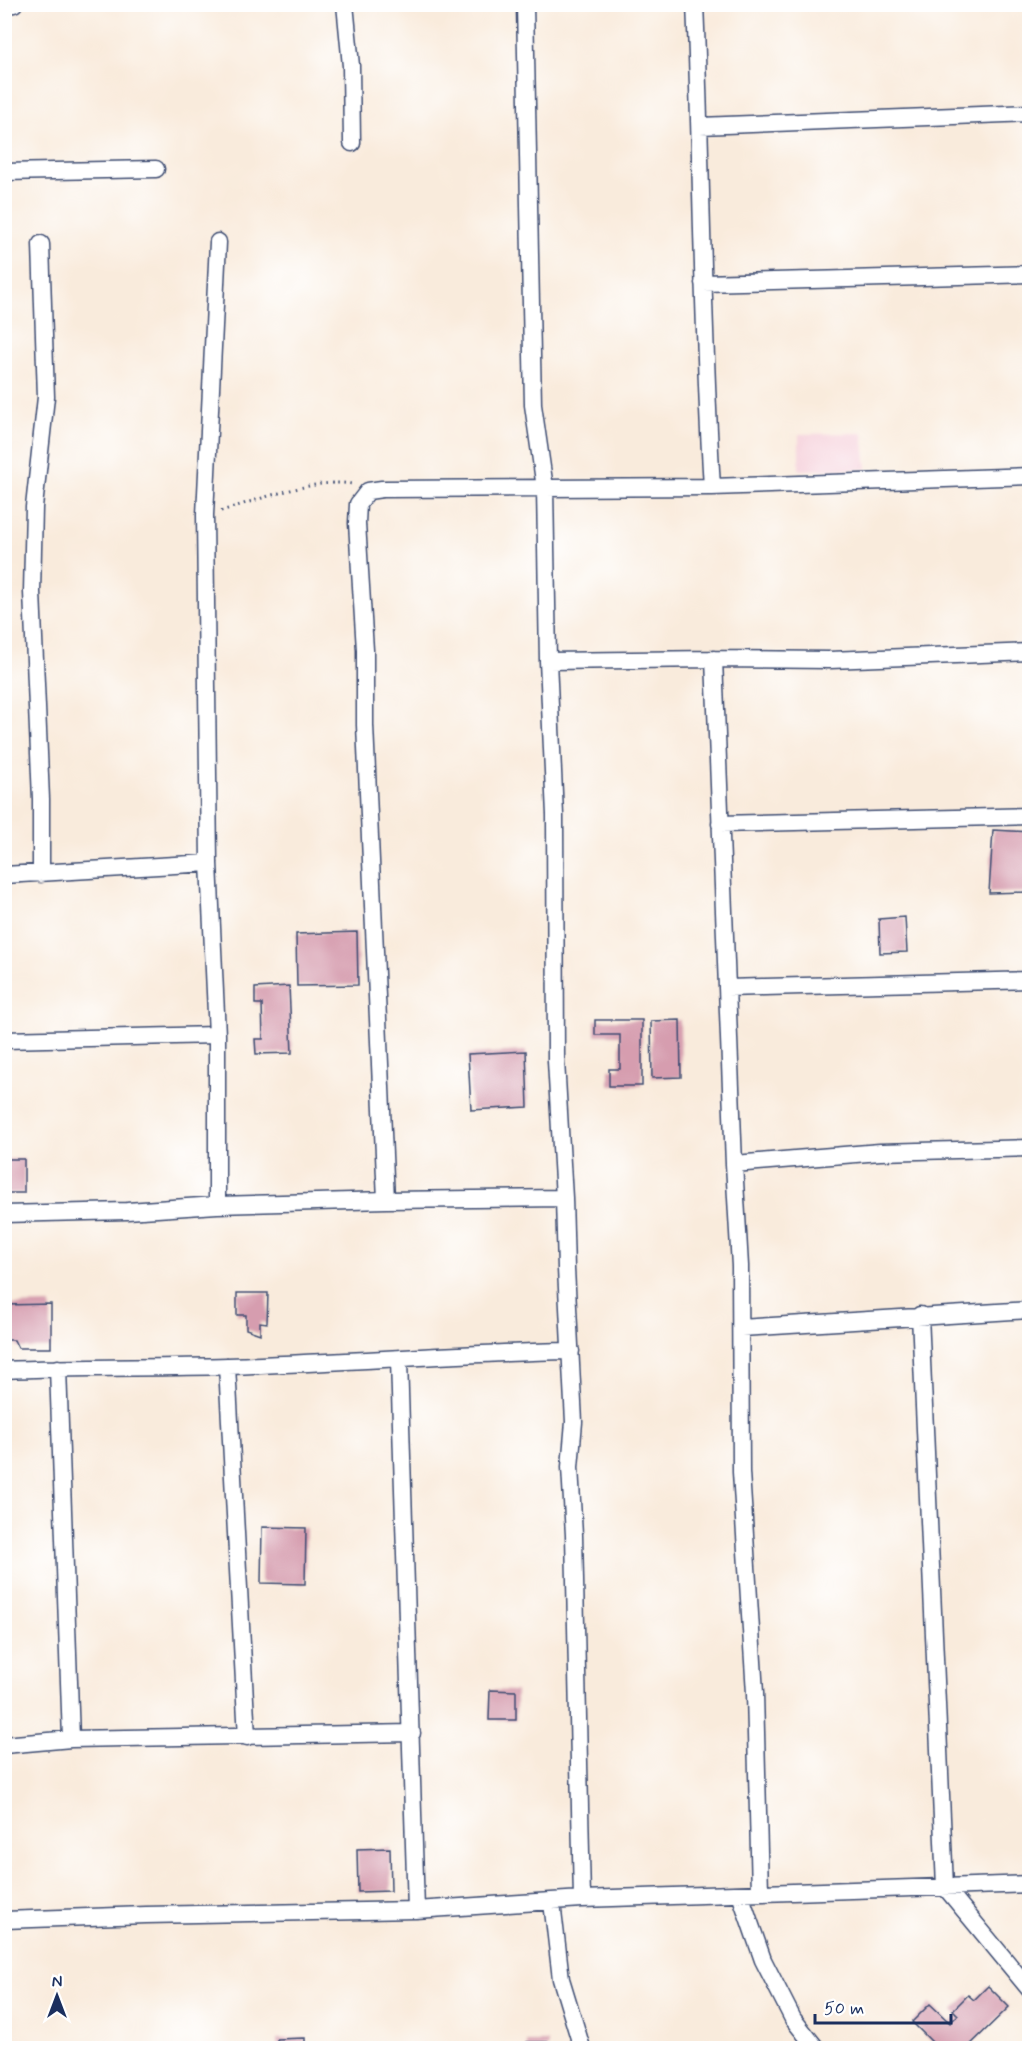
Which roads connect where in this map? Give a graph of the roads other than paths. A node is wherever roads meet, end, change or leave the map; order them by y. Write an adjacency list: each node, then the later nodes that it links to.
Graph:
1 (14, 4): 5 (street)
2 (345, 4): 8 (street)
3 (525, 4): 17 (street)
4 (695, 4): 7 (street)
5 (4, 5)
6 (1029, 113): 7 (street)
7 (700, 126): 14 (street)
8 (352, 143)
9 (156, 169): 10 (street)
10 (4, 172)
11 (218, 242): 23 (street)
12 (40, 244): 24 (street)
13 (1029, 274): 14 (street)
14 (704, 283): 16 (street)
15 (1029, 477): 16 (street)
16 (712, 487): 17 (street)
17 (545, 488): 20 (street); 33 (street)
18 (1029, 652): 19 (street)
19 (714, 659): 20 (street); 22 (street)
20 (548, 662): 32 (street)
21 (1029, 816): 22 (street)
22 (720, 824): 27 (street)
23 (209, 863): 24 (street); 28 (street)
24 (41, 874): 25 (street)
25 (4, 875)
26 (1029, 980): 27 (street)
27 (727, 988): 31 (street)
28 (217, 1035): 29 (street); 34 (street)
29 (4, 1040)
30 (1029, 1148): 31 (street)
31 (734, 1164): 38 (street)
32 (564, 1198): 33 (street); 39 (street)
33 (386, 1200): 34 (street)
34 (217, 1205): 35 (street)
35 (4, 1214)
36 (1029, 1310): 37 (street)
37 (920, 1316): 38 (street); 49 (street)
38 (741, 1328): 50 (street)
39 (571, 1351): 40 (street); 52 (street)
40 (399, 1360): 41 (street); 44 (street)
41 (227, 1366): 42 (street); 45 (street)
42 (58, 1368): 43 (street); 46 (street)
43 (4, 1370)
44 (412, 1733): 45 (street); 54 (street)
45 (247, 1737): 46 (street)
46 (71, 1739): 47 (street)
47 (4, 1745)
48 (1029, 1884): 49 (street)
49 (945, 1887): 50 (street); 56 (street)
50 (759, 1892): 51 (street)
51 (740, 1894): 52 (street); 58 (street)
52 (582, 1899): 53 (street)
53 (552, 1902): 54 (street); 57 (street)
54 (416, 1910): 55 (street)
55 (4, 1920)
56 (1029, 1990)
57 (582, 2049)
58 (816, 2049)

